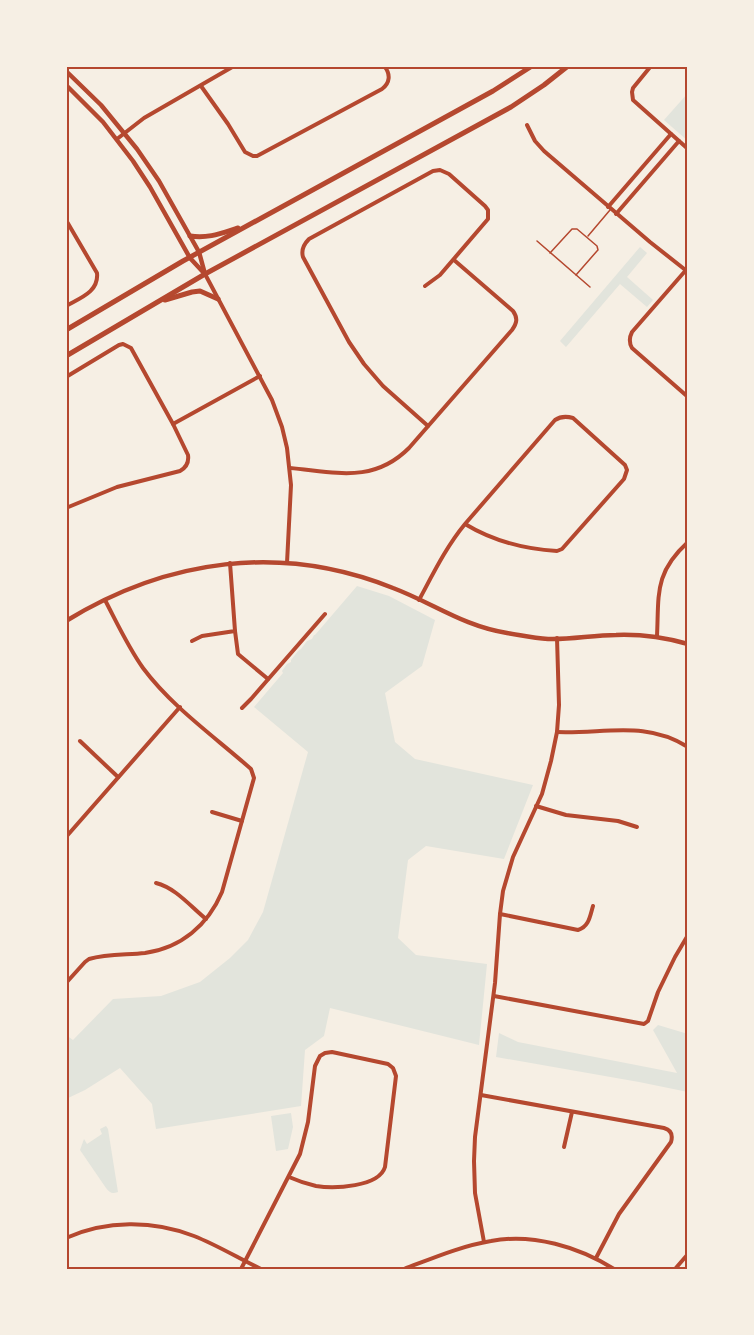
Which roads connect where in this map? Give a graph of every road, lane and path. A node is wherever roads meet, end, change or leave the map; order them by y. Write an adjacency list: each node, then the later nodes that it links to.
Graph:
1 (234, 66): 8 (street)
2 (384, 66): 8 (street)
3 (532, 66): 18 (main road)
4 (568, 66): 27 (main road)
5 (651, 66): 11 (street)
6 (66, 71): 10 (street)
7 (66, 85): 12 (street)
8 (201, 86): 10 (street)
9 (526, 125): 15 (street)
10 (125, 133): 12 (street); 19 (street)
11 (671, 134): 13 (street); 15 (street)
12 (117, 139): 24 (street)
13 (679, 141): 14 (street); 16 (street)
14 (688, 149)
15 (609, 208): 16 (street); 20 (lane)
16 (616, 214): 26 (street)
17 (66, 220): 33 (street)
18 (251, 224): 19 (main road); 22 (main road)
19 (190, 236): 22 (street)
20 (587, 237): 23 (lane); 28 (lane)
21 (537, 241): 23 (lane)
22 (200, 252): 24 (main road); 27 (street)
23 (550, 253): 28 (lane)
24 (190, 258): 27 (street); 34 (main road)
25 (454, 260): 29 (street); 40 (street); 40 (street)
26 (687, 271): 38 (street)
27 (205, 274): 31 (street); 32 (main road)
28 (576, 275): 30 (lane)
29 (425, 286)
30 (590, 287)
31 (218, 298): 32 (main road); 36 (street)
32 (155, 303): 35 (main road)
33 (66, 306)
34 (66, 330)
35 (66, 356)
36 (260, 376): 39 (street); 41 (street)
37 (66, 377): 39 (street)
38 (688, 397)
39 (173, 424): 42 (street)
40 (428, 426): 41 (street)
41 (290, 468): 46 (street)
42 (66, 508)
43 (465, 524): 43 (street); 48 (street)
44 (688, 542): 52 (street)
45 (230, 563): 46 (street); 47 (street); 51 (street)
46 (287, 563): 48 (street)
47 (105, 599): 50 (street); 57 (street)
48 (419, 600): 53 (street)
49 (325, 614): 56 (street)
50 (66, 621)
51 (236, 631): 54 (street); 56 (street)
52 (657, 636): 53 (street); 55 (street)
53 (557, 638): 59 (street)
54 (192, 641)
55 (688, 644)
56 (268, 680): 58 (street)
57 (180, 707): 62 (street); 65 (street)
58 (242, 708)
59 (558, 732): 61 (street); 63 (street)
60 (80, 741): 62 (street)
61 (688, 747)
62 (118, 777): 67 (street)
63 (536, 806): 66 (street); 70 (street)
64 (212, 812): 65 (street)
65 (242, 821): 71 (street)
66 (637, 827)
67 (66, 837)
68 (156, 883): 71 (street)
69 (593, 906): 70 (street)
70 (500, 914): 74 (street)
71 (206, 919): 73 (street)
72 (688, 935): 74 (street)
73 (66, 983)
74 (494, 996): 75 (street)
75 (481, 1095): 76 (street); 80 (street)
76 (572, 1112): 77 (street); 82 (street)
77 (564, 1147)
78 (289, 1177): 78 (street); 83 (street)
79 (66, 1238): 83 (street)
80 (484, 1242): 82 (street); 86 (street)
81 (688, 1254): 88 (street)
82 (596, 1258): 87 (street)
83 (245, 1262): 84 (street); 85 (street)
84 (242, 1269)
85 (261, 1269)
86 (404, 1269)
87 (614, 1269)
88 (675, 1269)

